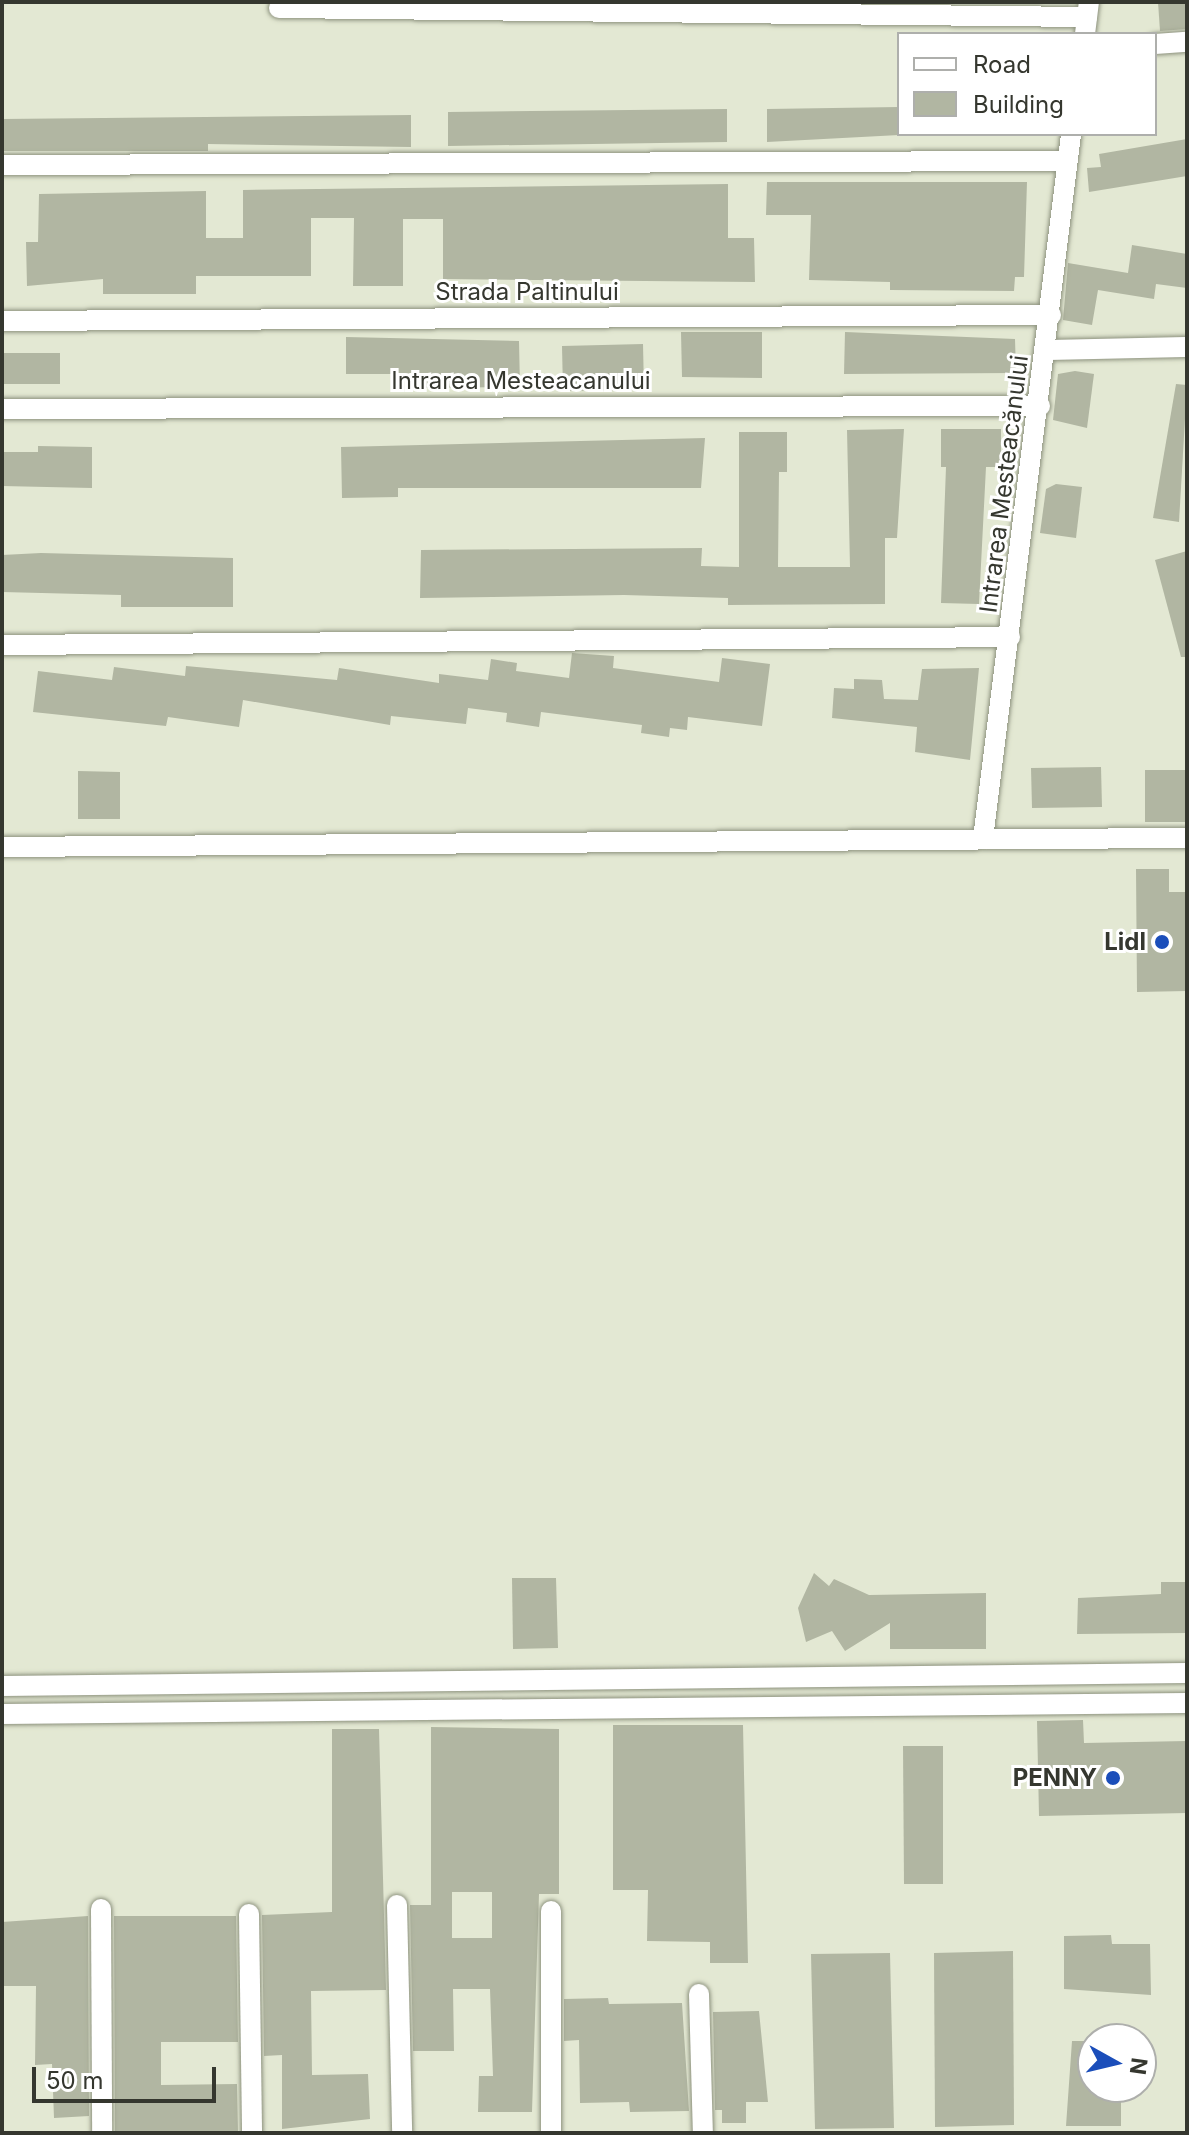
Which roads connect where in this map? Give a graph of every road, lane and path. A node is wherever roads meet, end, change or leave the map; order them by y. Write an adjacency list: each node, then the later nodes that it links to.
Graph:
1 (279, 8): 2 (street)
2 (1087, 18)
3 (1187, 42): 4 (street)
4 (1157, 44)
5 (1071, 136): 6 (street, Intrarea Mesteacănului)
6 (1067, 161): 7 (street); 8 (street, Intrarea Mesteacănului)
7 (2, 165)
8 (1051, 315): 9 (street, Strada Paltinului); 11 (street, Intrarea Mesteacănului)
9 (2, 321)
10 (1187, 347): 11 (street)
11 (1047, 350): 12 (street, Intrarea Mesteacănului)
12 (1040, 406): 13 (street, Intrarea Mesteacanului); 14 (street, Intrarea Mesteacănului)
13 (2, 409)
14 (1010, 637): 15 (street); 17 (street, Intrarea Mesteacănului)
15 (2, 645)
16 (1187, 838): 17 (street)
17 (983, 839): 18 (street)
18 (2, 847)
19 (1187, 1673): 20 (street)
20 (2, 1686)
21 (1187, 1703): 22 (street)
22 (2, 1714)
23 (397, 1905): 30 (street)
24 (101, 1909): 28 (street)
25 (551, 1911): 31 (street)
26 (249, 1914): 29 (street)
27 (699, 1994): 32 (street)
28 (102, 2133)
29 (252, 2133)
30 (402, 2133)
31 (551, 2133)
32 (703, 2133)

